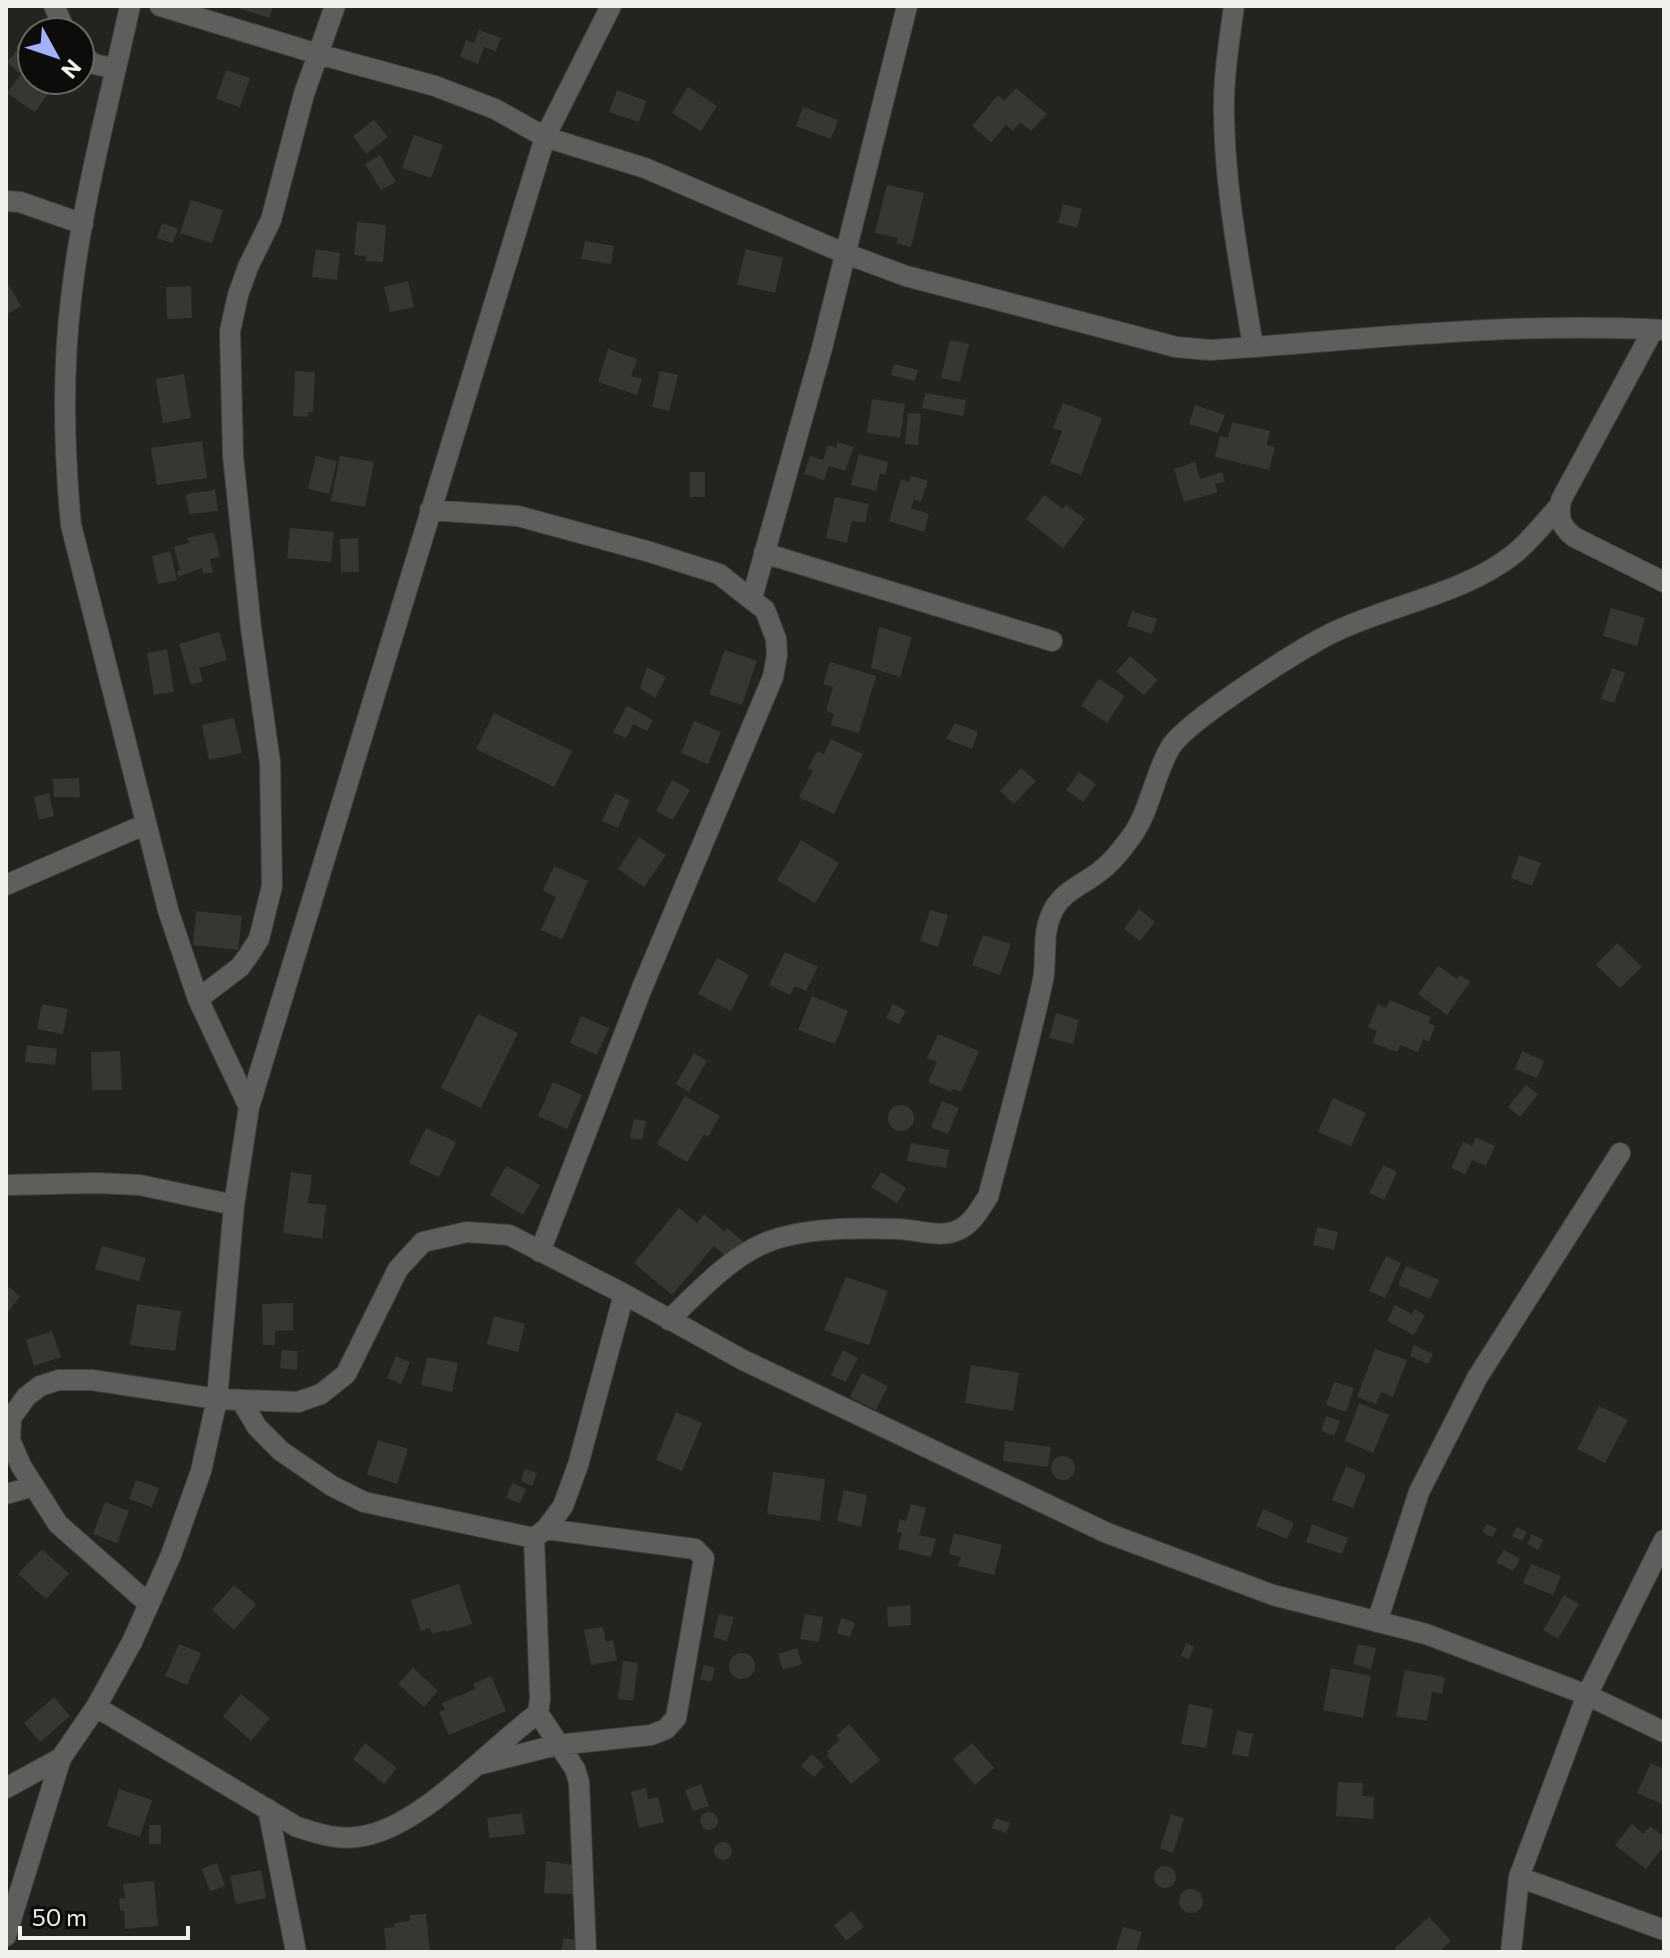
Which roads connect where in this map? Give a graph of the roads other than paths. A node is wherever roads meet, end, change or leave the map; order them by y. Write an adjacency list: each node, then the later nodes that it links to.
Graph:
1 (130, 6): 9 (street)
2 (160, 6): 7 (street)
3 (335, 6): 7 (street)
4 (611, 6): 10 (street)
5 (907, 6): 13 (street)
6 (1234, 6): 15 (street)
7 (318, 54): 10 (street); 24 (street)
8 (96, 64): 9 (street)
9 (116, 69): 12 (street)
10 (545, 137): 13 (street); 17 (street)
11 (6, 201): 12 (street)
12 (83, 224): 22 (street)
13 (844, 253): 15 (street); 18 (street)
14 (1658, 330): 15 (street); 16 (street)
15 (1253, 347)
16 (1560, 505): 19 (street); 31 (street)
17 (430, 510): 20 (street); 25 (street)
18 (764, 553): 20 (street); 21 (street)
19 (1664, 582)
20 (752, 598): 29 (street)
21 (1052, 641)
22 (146, 824): 23 (street); 24 (street)
23 (6, 885)
24 (198, 999): 25 (street)
25 (249, 1107): 28 (street)
26 (1620, 1153): 39 (street)
27 (6, 1185): 28 (street)
28 (234, 1205): 32 (street)
29 (540, 1252): 30 (street); 33 (street)
30 (624, 1294): 31 (street); 36 (street)
31 (669, 1320): 39 (street)
32 (217, 1399): 33 (street); 34 (street); 38 (street)
33 (241, 1400): 36 (street)
34 (34, 1486): 35 (street); 38 (street)
35 (6, 1494)
36 (540, 1533): 42 (street); 44 (street)
37 (1664, 1540): 40 (street)
38 (149, 1604): 41 (street)
39 (1377, 1622): 40 (street)
40 (1587, 1695): 43 (street); 49 (street)
41 (96, 1707): 45 (street); 48 (street)
42 (538, 1713): 44 (street); 46 (street)
43 (1664, 1732)
44 (557, 1745): 46 (street); 53 (street)
45 (61, 1758): 47 (street); 51 (street)
46 (477, 1765): 48 (street)
47 (6, 1788)
48 (268, 1809): 52 (street)
49 (1519, 1877): 50 (street); 54 (street)
50 (1664, 1930)
51 (6, 1936)
52 (296, 1952)
53 (586, 1952)
54 (1511, 1952)

